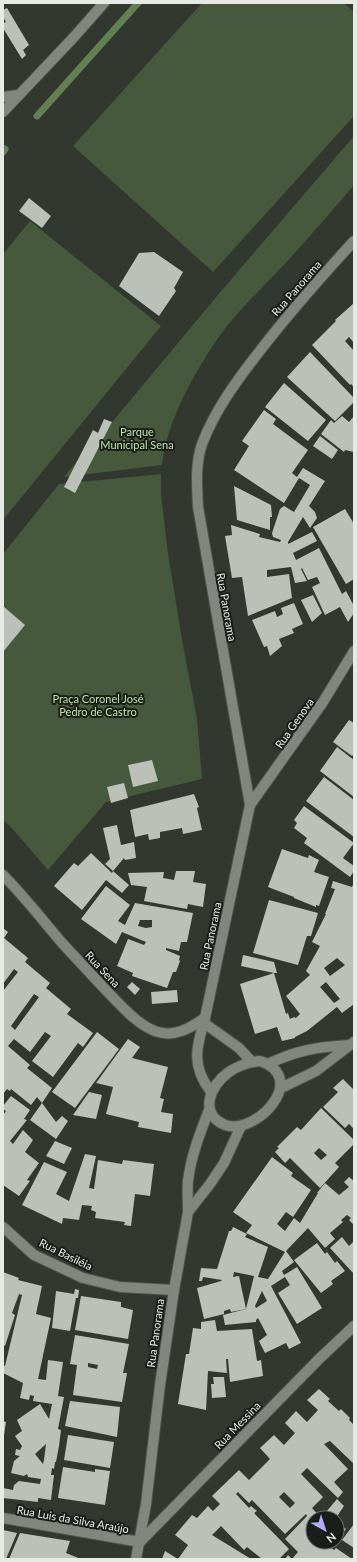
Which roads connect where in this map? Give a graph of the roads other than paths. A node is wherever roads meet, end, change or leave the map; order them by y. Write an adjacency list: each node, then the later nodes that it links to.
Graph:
1 (104, 3): 2 (street)
2 (18, 95): 3 (street); 4 (street)
3 (3, 97)
4 (3, 112)
5 (354, 241): 7 (street, Rua Panorama)
6 (354, 651): 7 (street, Rua Genova)
7 (250, 805): 9 (street, Rua Panorama)
8 (3, 875): 9 (street, Rua Sena)
9 (204, 1020): 11 (street); 14 (street, Rua Panorama)
10 (352, 1044): 12 (street); 13 (street)
11 (252, 1062): 12 (street); 14 (street)
12 (268, 1064): 13 (street)
13 (281, 1088): 16 (street)
14 (211, 1092): 15 (street)
15 (209, 1110): 16 (street); 17 (street)
16 (241, 1126): 17 (street, Rua Panorama)
17 (188, 1212): 19 (street, Rua Panorama)
18 (3, 1227): 19 (street, Rua Basiléia)
19 (174, 1290): 22 (street, Rua Panorama)
20 (354, 1326): 22 (street, Rua Messina)
21 (3, 1518): 22 (street, Rua Luis da Silva Araújo)
22 (140, 1542): 23 (street, Rua Panorama)
23 (136, 1559)

